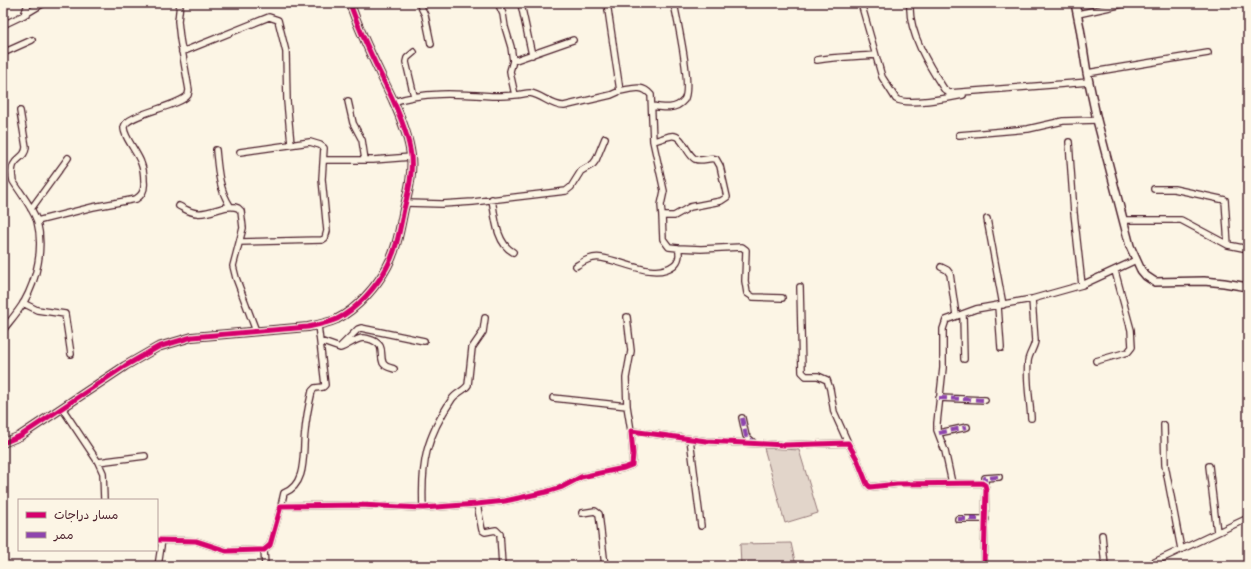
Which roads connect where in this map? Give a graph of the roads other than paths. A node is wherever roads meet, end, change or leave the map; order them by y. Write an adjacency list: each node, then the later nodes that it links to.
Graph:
1 (44, 3): 15 (street)
2 (180, 3): 20 (street)
3 (419, 3): 19 (street)
4 (498, 3): 27 (street)
5 (607, 3): 31 (street)
6 (674, 3): 36 (street)
7 (861, 3): 25 (street)
8 (910, 3): 30 (street)
9 (1075, 3): 14 (street)
10 (1128, 3): 14 (street)
11 (28, 4): 15 (street)
12 (352, 4): 35 (street)
13 (521, 4): 24 (street)
14 (1078, 14): 28 (street)
15 (24, 15): 16 (street)
16 (3, 25)
17 (32, 40): 22 (street)
18 (573, 40): 24 (street)
19 (431, 44)
20 (182, 52): 43 (street); 59 (street)
21 (414, 52): 33 (street)
22 (3, 53)
23 (1208, 53): 28 (street)
24 (532, 55): 27 (street)
25 (875, 55): 26 (street); 30 (street)
26 (817, 60)
27 (513, 61): 32 (street)
28 (1087, 73): 29 (street)
29 (1089, 82): 30 (street); 38 (street)
30 (983, 90)
31 (620, 91): 32 (street); 36 (street)
32 (516, 95): 33 (street)
33 (414, 96): 35 (street)
34 (348, 100): 49 (street)
35 (394, 102): 46 (street)
36 (652, 106): 41 (street)
37 (20, 111): 55 (street)
38 (1098, 120): 39 (street); 58 (street)
39 (959, 135)
40 (605, 138): 51 (street)
41 (653, 142): 56 (street); 56 (street)
42 (1069, 142): 69 (street)
43 (291, 144): 45 (street); 48 (street)
44 (216, 150): 54 (street)
45 (240, 152)
46 (411, 157): 49 (street); 52 (street)
47 (68, 158): 55 (street)
48 (324, 160): 49 (street); 60 (street)
49 (365, 160)
50 (1154, 189): 61 (street)
51 (492, 199): 52 (street); 64 (street)
52 (406, 203): 80 (street)
53 (179, 206): 54 (street)
54 (230, 206): 60 (street)
55 (31, 209): 59 (street)
56 (662, 216): 62 (street)
57 (987, 219): 75 (street)
58 (1122, 220): 61 (street); 65 (street)
59 (37, 221): 74 (street)
60 (240, 242): 82 (street)
61 (1228, 245): 63 (street)
62 (678, 248): 66 (street); 72 (street)
63 (1248, 249)
64 (513, 252)
65 (1136, 260): 68 (street); 71 (street)
66 (576, 266)
67 (941, 267): 77 (street)
68 (1114, 271): 69 (street); 89 (street)
69 (1082, 285): 73 (street)
70 (800, 287): 105 (street)
71 (1248, 287)
72 (782, 298)
73 (1032, 299): 75 (street); 97 (street)
74 (23, 303): 81 (street); 87 (street)
75 (1001, 305): 76 (street); 86 (street)
76 (963, 314): 77 (street); 88 (street)
77 (956, 315): 92 (street)
78 (627, 317): 94 (street)
79 (485, 318): 115 (street)
80 (318, 325): 82 (street); 83 (street)
81 (3, 330)
82 (256, 331): 95 (street)
83 (320, 341): 85 (street); 114 (street)
84 (424, 341): 85 (street)
85 (340, 348): 90 (street)
86 (1002, 348)
87 (71, 354)
88 (964, 358)
89 (1096, 361)
90 (394, 369)
91 (553, 398): 94 (street)
92 (940, 398): 93 (street); 101 (street)
93 (985, 400)
94 (627, 406): 100 (street)
95 (62, 408): 103 (street); 107 (street)
96 (742, 418): 104 (street)
97 (1031, 418)
98 (1164, 425): 124 (street)
99 (967, 427): 101 (street)
100 (631, 431): 102 (street); 113 (street)
101 (938, 433): 110 (street)
102 (690, 439): 104 (street); 120 (street)
103 (3, 443)
104 (755, 443): 105 (street)
105 (848, 444): 110 (street)
106 (145, 456): 107 (street)
107 (98, 462): 112 (street)
108 (1209, 466): 121 (street)
109 (999, 477): 111 (street)
110 (952, 483): 111 (street)
111 (985, 485): 119 (street)
112 (104, 499)
113 (477, 504): 115 (street); 128 (street)
114 (281, 506): 115 (street); 125 (street)
115 (423, 508)
116 (582, 512): 129 (street)
117 (1248, 518): 121 (street)
118 (958, 519): 119 (street)
119 (986, 519): 130 (street)
120 (701, 526)
121 (1217, 532): 124 (street)
122 (1102, 535): 131 (street)
123 (159, 540): 125 (street); 126 (street)
124 (1181, 549): 132 (street)
125 (264, 550): 127 (street)
126 (158, 566)
127 (265, 566)
128 (502, 566)
129 (604, 566)
130 (984, 566)
131 (1105, 566)
132 (1146, 566)

